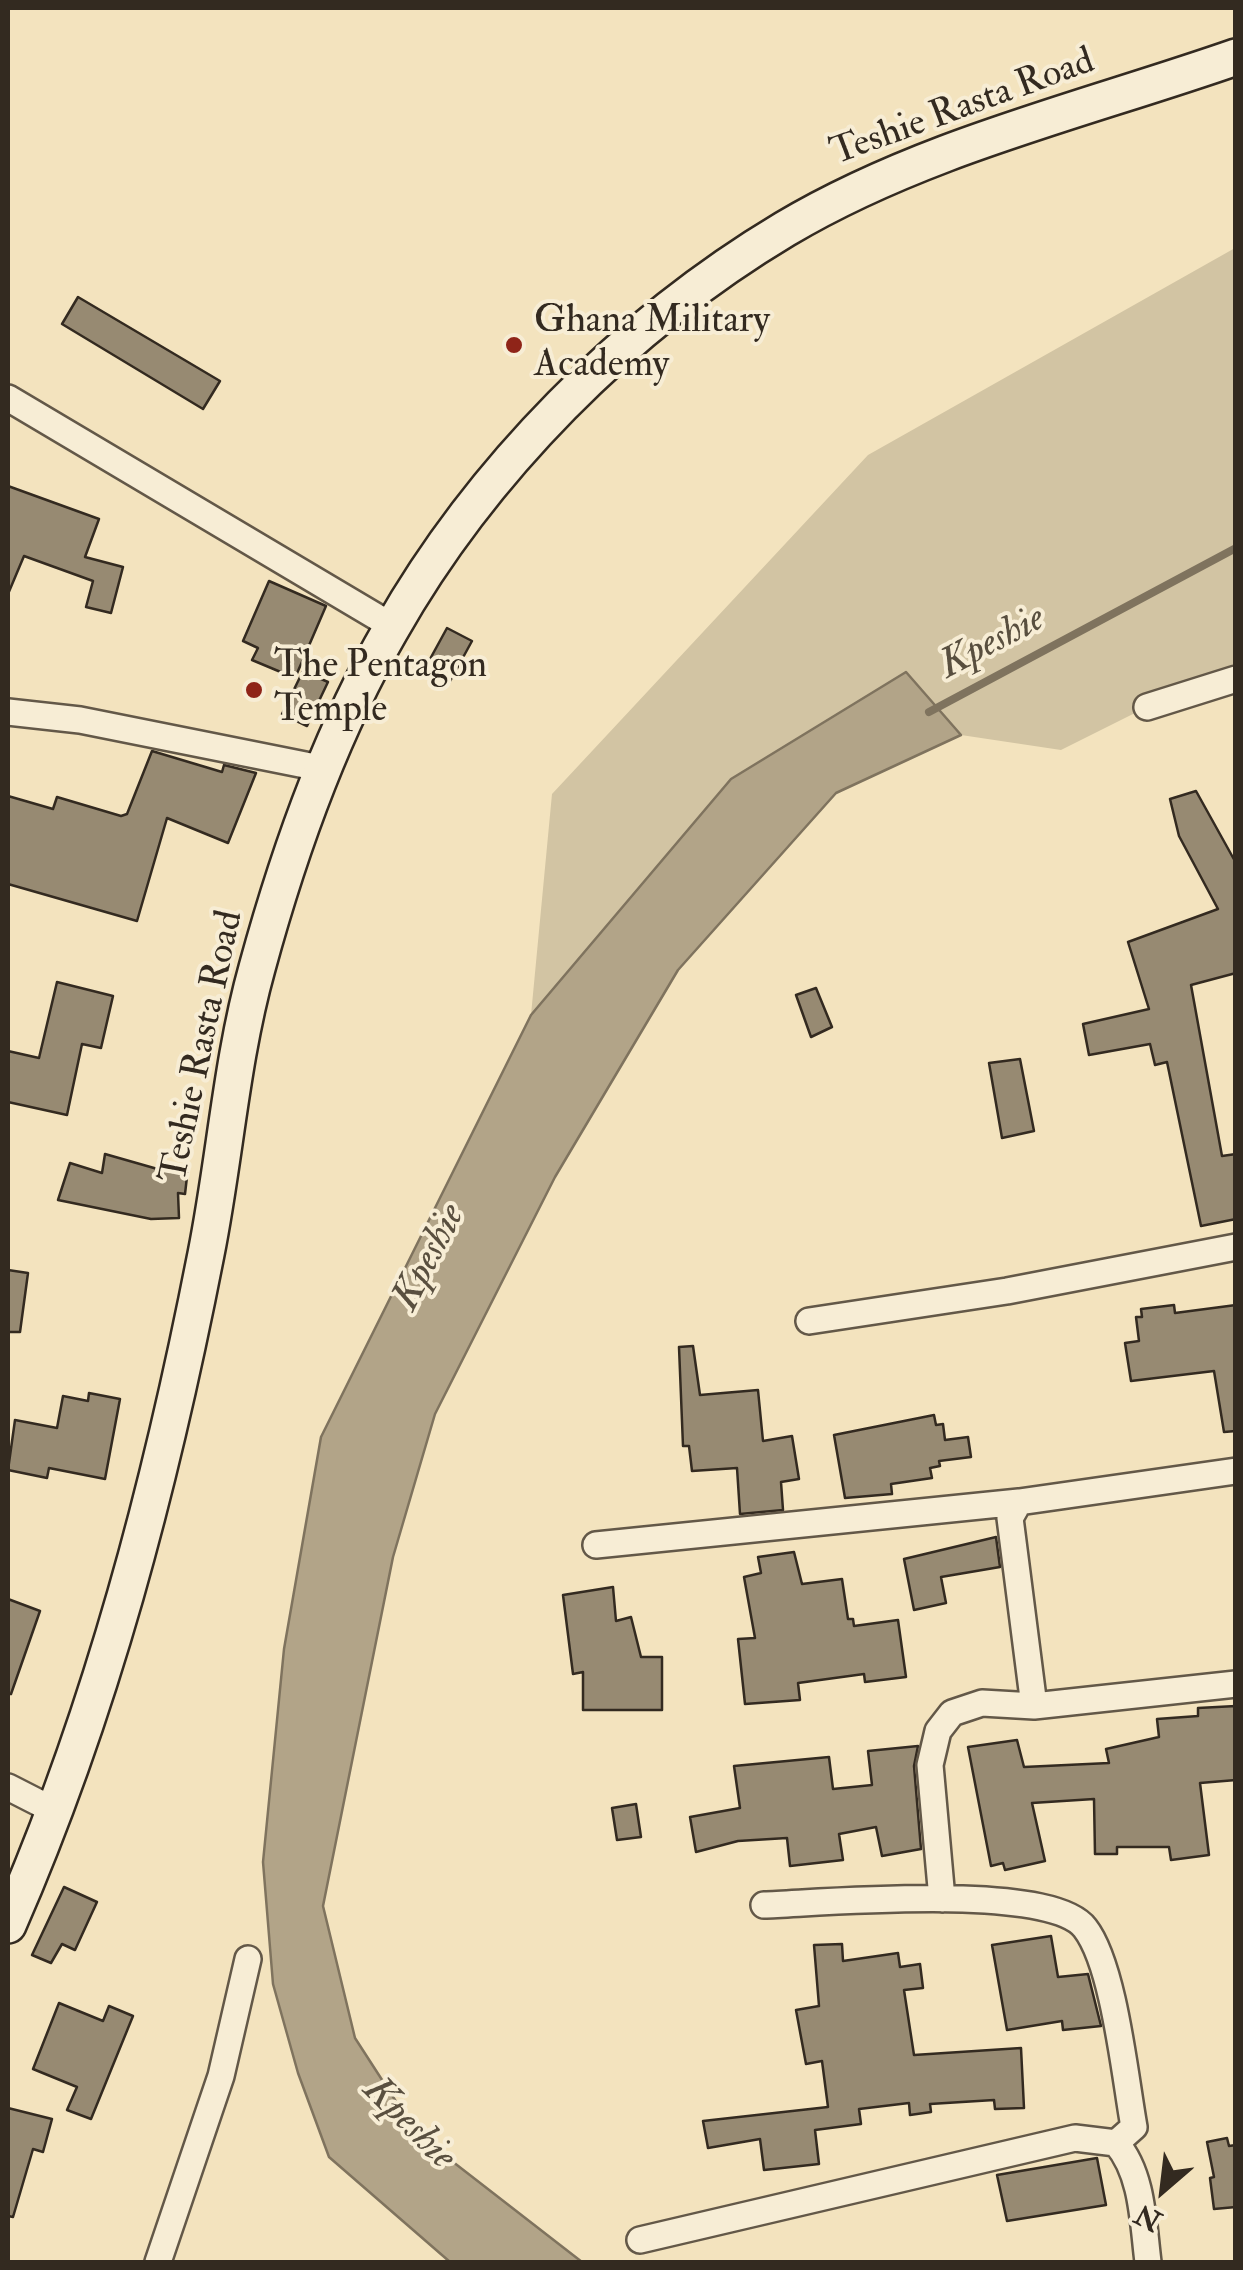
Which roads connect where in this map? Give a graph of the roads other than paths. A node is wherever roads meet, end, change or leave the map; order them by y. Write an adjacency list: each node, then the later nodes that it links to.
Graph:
1 (1236, 56): 3 (main road, Teshie Rasta Road)
2 (8, 398): 3 (street)
3 (392, 626): 7 (main road, Teshie Rasta Road)
4 (1236, 679): 5 (street)
5 (1147, 707)
6 (8, 712): 7 (street)
7 (325, 769): 16 (main road, Teshie Rasta Road)
8 (1236, 1247): 9 (street)
9 (809, 1321)
10 (1236, 1471): 11 (street)
11 (1018, 1502): 12 (street); 14 (street)
12 (596, 1545)
13 (1236, 1684): 14 (street)
14 (1034, 1706): 17 (street)
15 (8, 1787): 16 (street)
16 (57, 1812): 19 (main road, Teshie Rasta Road)
17 (942, 1899): 18 (street); 21 (street)
18 (764, 1905)
19 (8, 1925)
20 (248, 1959): 23 (street)
21 (1116, 2143): 22 (street); 24 (street)
22 (640, 2240)
23 (158, 2262)
24 (1148, 2262)

